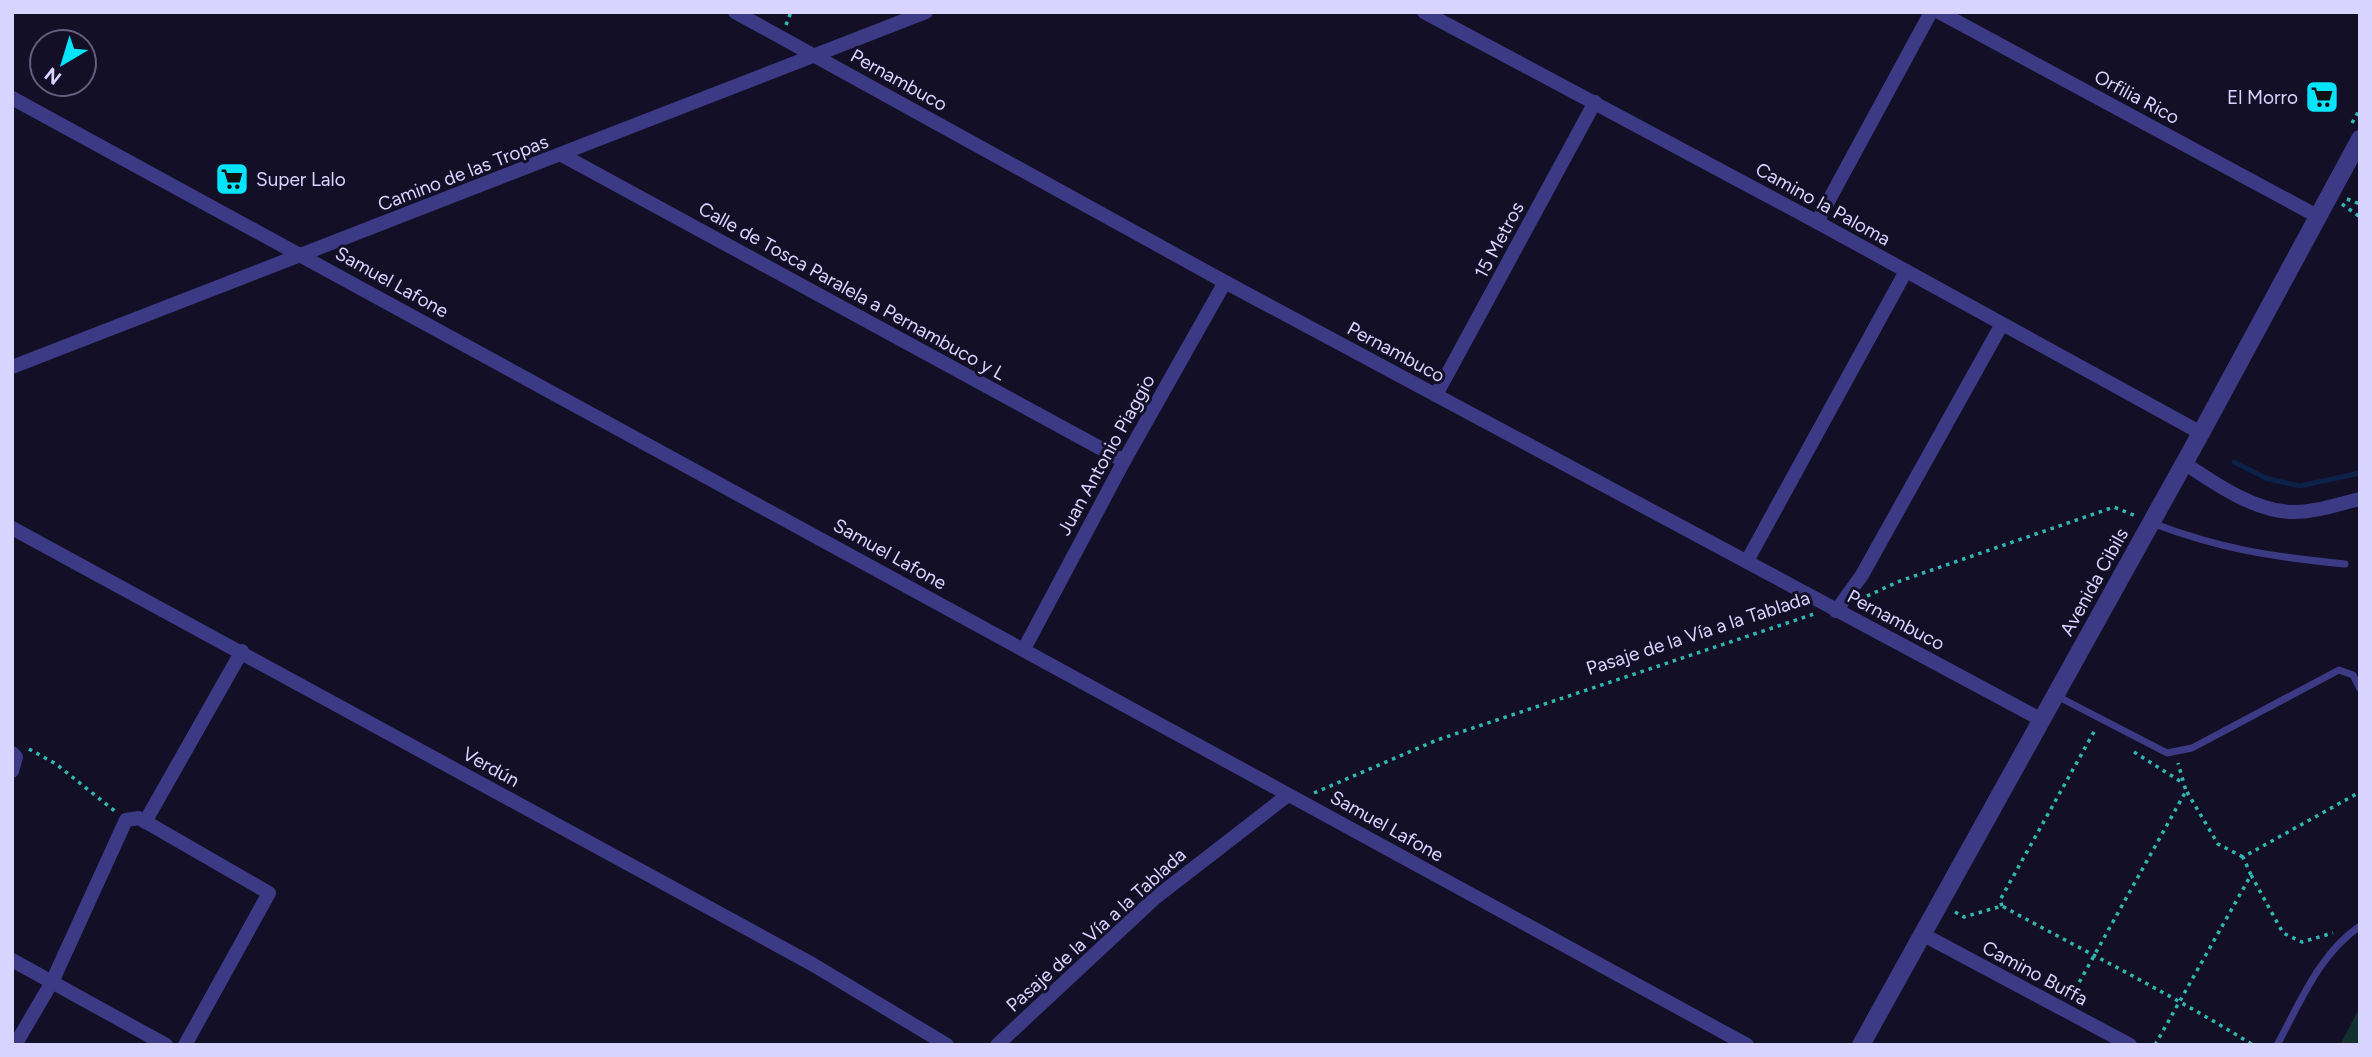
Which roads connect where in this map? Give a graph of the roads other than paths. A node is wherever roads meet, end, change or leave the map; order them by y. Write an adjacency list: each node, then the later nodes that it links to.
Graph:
1 (735, 12): 6 (street, Pernambuco)
2 (926, 12): 6 (street, Camino de las Tropas)
3 (1424, 12): 8 (street, Camino la Paloma)
4 (1931, 12): 12 (street)
5 (1946, 14): 11 (street, Orfilia Rico)
6 (813, 55): 10 (street, Camino de las Tropas); 15 (street, Pernambuco)
7 (12, 98): 13 (street, Samuel Lafone)
8 (1595, 102): 12 (street, Camino la Paloma); 18 (street, 15 Metros)
9 (2360, 139): 11 (street, Avenida Cibils)
10 (562, 155): 13 (street, Camino de las Tropas); 20 (street, Calle de Tosca Paralela a Pernambuco y L)
11 (2317, 216): 19 (street, Avenida Cibils)
12 (1817, 222): 14 (street, Camino la Paloma)
13 (303, 255): 17 (street, Camino de las Tropas); 28 (street, Samuel Lafone)
14 (1906, 271): 16 (street, Camino la Paloma); 25 (street)
15 (1225, 282): 18 (street, Pernambuco); 20 (street, Juan Antonio Piaggio)
16 (2002, 324): 19 (street, Camino la Paloma); 27 (street)
17 (12, 368)
18 (1436, 396): 25 (street, Pernambuco)
19 (2201, 433): 21 (street, Avenida Cibils)
20 (1124, 461): 28 (street, Juan Antonio Piaggio)
21 (2184, 463): 22 (street); 23 (street, Avenida Cibils)
22 (2360, 499)
23 (2151, 522): 26 (lane); 31 (street, Avenida Cibils)
24 (12, 528): 29 (street, Verdún)
25 (1746, 561): 27 (street, Pernambuco)
26 (2345, 564)
27 (1836, 611): 32 (street, Pernambuco)
28 (1024, 649): 35 (street, Samuel Lafone)
29 (242, 651): 36 (street); 44 (street, Verdún)
30 (2360, 689): 31 (lane)
31 (2055, 695): 32 (street, Avenida Cibils)
32 (2042, 720): 38 (street, Avenida Cibils)
33 (18, 749): 34 (street)
34 (12, 771)
35 (1293, 797): 45 (street, Pasaje de la Vía a la Tablada); 46 (street, Samuel Lafone)
36 (145, 822): 40 (street); 43 (street)
37 (2360, 926): 49 (lane)
38 (1922, 934): 47 (street, Avenida Cibils); 48 (street, Camino Buffa)
39 (12, 960): 40 (street)
40 (52, 982): 41 (street); 42 (street)
41 (15, 1045)
42 (166, 1045)
43 (185, 1045)
44 (947, 1045)
45 (997, 1045)
46 (1747, 1045)
47 (1861, 1045)
48 (2130, 1045)
49 (2277, 1045)

